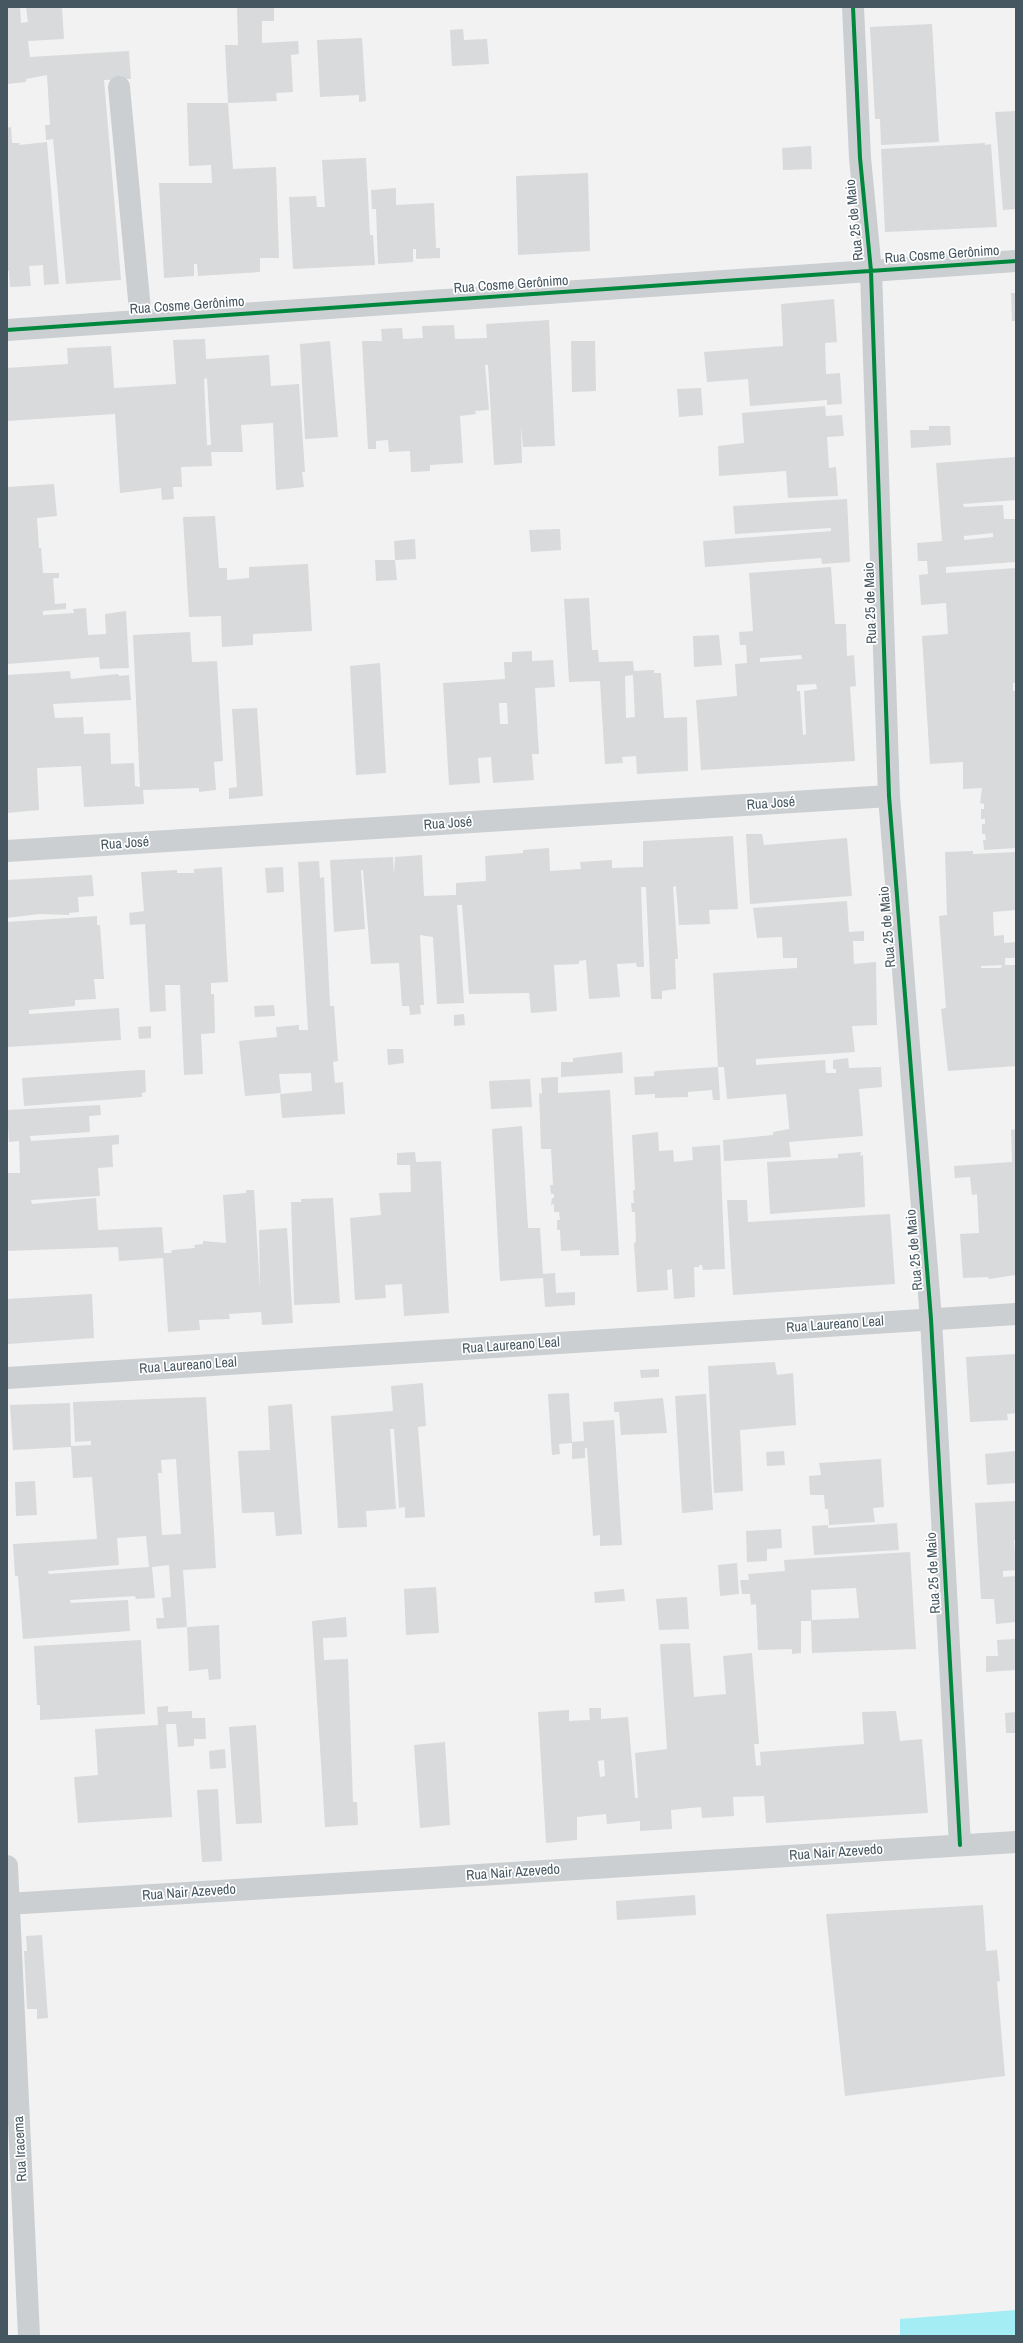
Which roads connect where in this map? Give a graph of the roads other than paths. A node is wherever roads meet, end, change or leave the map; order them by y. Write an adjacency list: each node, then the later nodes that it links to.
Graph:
1 (853, 7): 4 (street, Rua 25 de Maio)
2 (119, 87): 5 (street)
3 (1016, 261): 4 (street, Rua Cosme Gerônimo)
4 (871, 271): 5 (street, Rua Cosme Gerônimo); 7 (street, Rua 25 de Maio)
5 (141, 321): 6 (street, Rua Cosme Gerônimo)
6 (7, 330)
7 (889, 796): 8 (street, Rua José); 10 (street, Rua 25 de Maio)
8 (7, 851)
9 (1016, 1314): 10 (street, Rua Laureano Leal)
10 (931, 1319): 11 (street, Rua Laureano Leal); 13 (street, Rua 25 de Maio)
11 (7, 1378)
12 (1016, 1842): 13 (street, Rua Nair Azevedo)
13 (960, 1845): 15 (street, Rua Nair Azevedo)
14 (7, 1866): 15 (street, Rua Iracema)
15 (8, 1904): 16 (street, Rua Iracema)
16 (29, 2336)

